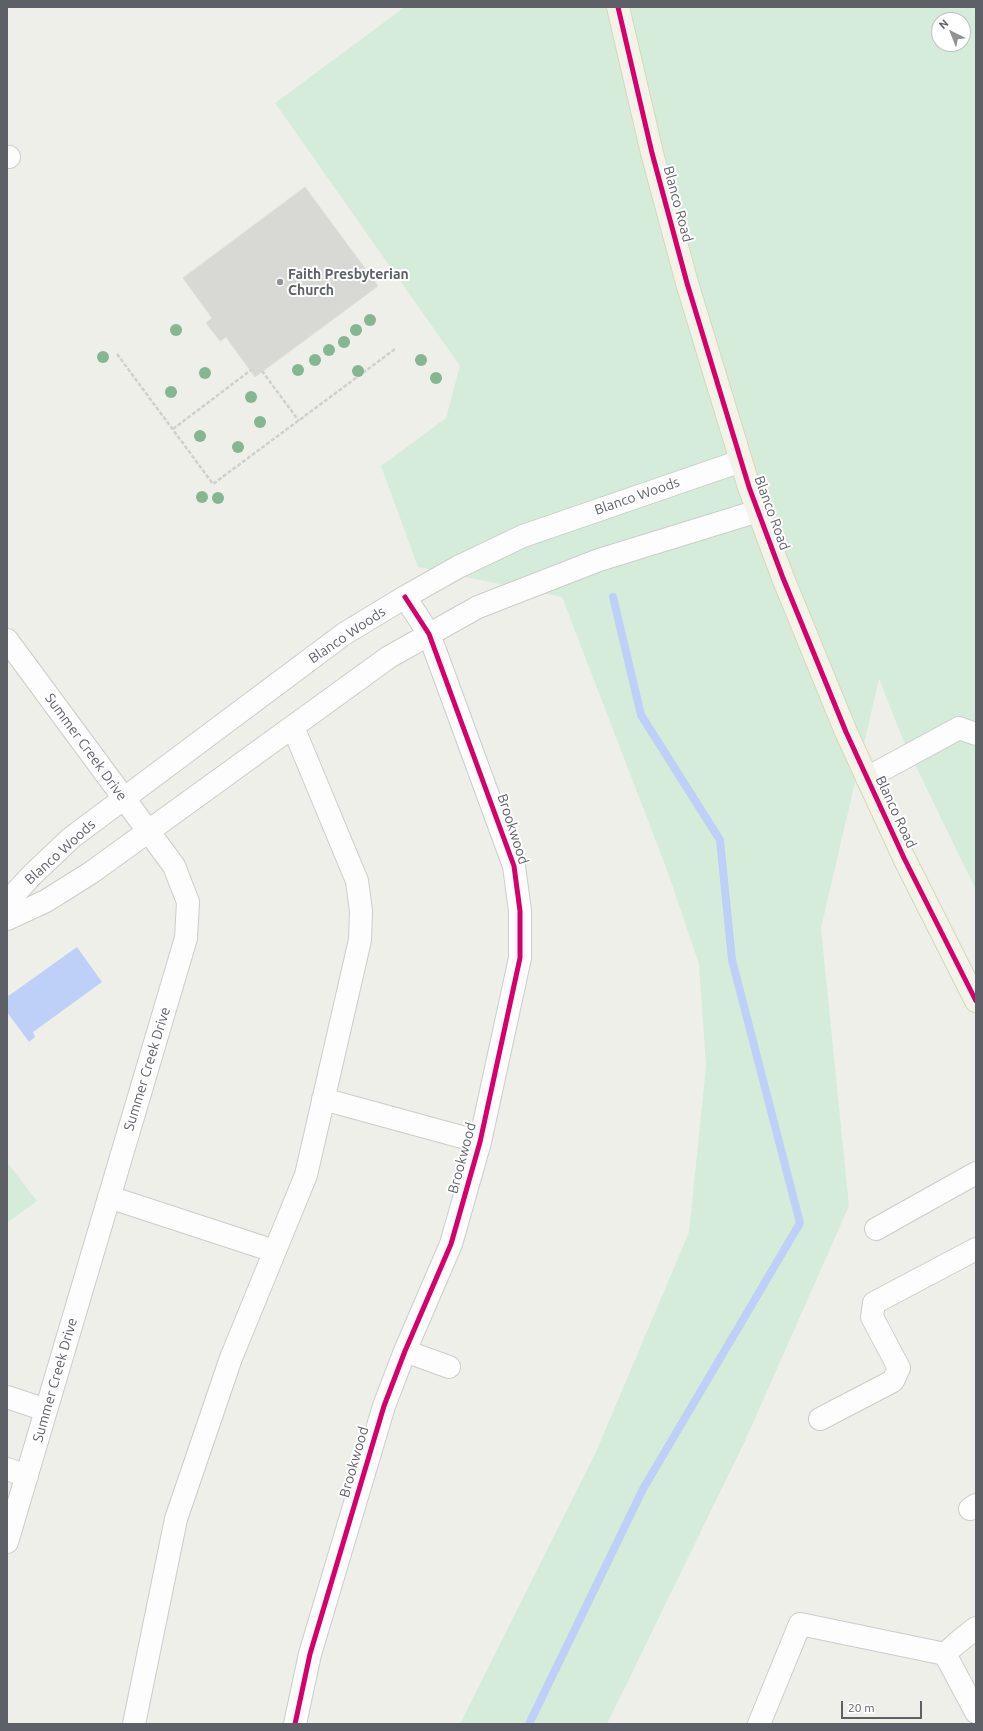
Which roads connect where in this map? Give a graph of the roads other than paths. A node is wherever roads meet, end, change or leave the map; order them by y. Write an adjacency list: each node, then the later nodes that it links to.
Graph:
1 (618, 7): 2 (main road, Blanco Road)
2 (741, 461): 3 (main road, Blanco Road); 4 (street, Blanco Woods)
3 (758, 511): 5 (street, Blanco Woods); 9 (main road, Blanco Road)
4 (405, 597): 5 (street, Brookwood); 10 (street, Blanco Woods)
5 (429, 634): 7 (street, Blanco Woods); 16 (street, Brookwood)
6 (7, 640): 10 (street, Summer Creek Drive)
7 (293, 727): 11 (street, Blanco Woods); 15 (street)
8 (976, 734): 9 (street)
9 (867, 778): 14 (main road, Blanco Road)
10 (124, 799): 11 (street, Summer Creek Drive); 12 (street, Blanco Woods)
11 (149, 832): 13 (street, Blanco Woods); 18 (street, Summer Creek Drive)
12 (7, 902)
13 (7, 919)
14 (976, 1001)
15 (323, 1099): 16 (street); 21 (street)
16 (480, 1142): 22 (street, Brookwood)
17 (976, 1174): 19 (street)
18 (109, 1197): 21 (street); 25 (street, Summer Creek Drive)
19 (876, 1230)
20 (976, 1249): 26 (street)
21 (274, 1251): 32 (street)
22 (405, 1351): 23 (street); 33 (street, Brookwood)
23 (449, 1367)
24 (7, 1397): 25 (street)
25 (46, 1410): 27 (street, Summer Creek Drive)
26 (820, 1419)
27 (17, 1473): 28 (street, Summer Creek Drive)
28 (7, 1542)
29 (976, 1628): 30 (street)
30 (945, 1654): 31 (street); 34 (street)
31 (976, 1712)
32 (134, 1724)
33 (295, 1724)
34 (759, 1724)

